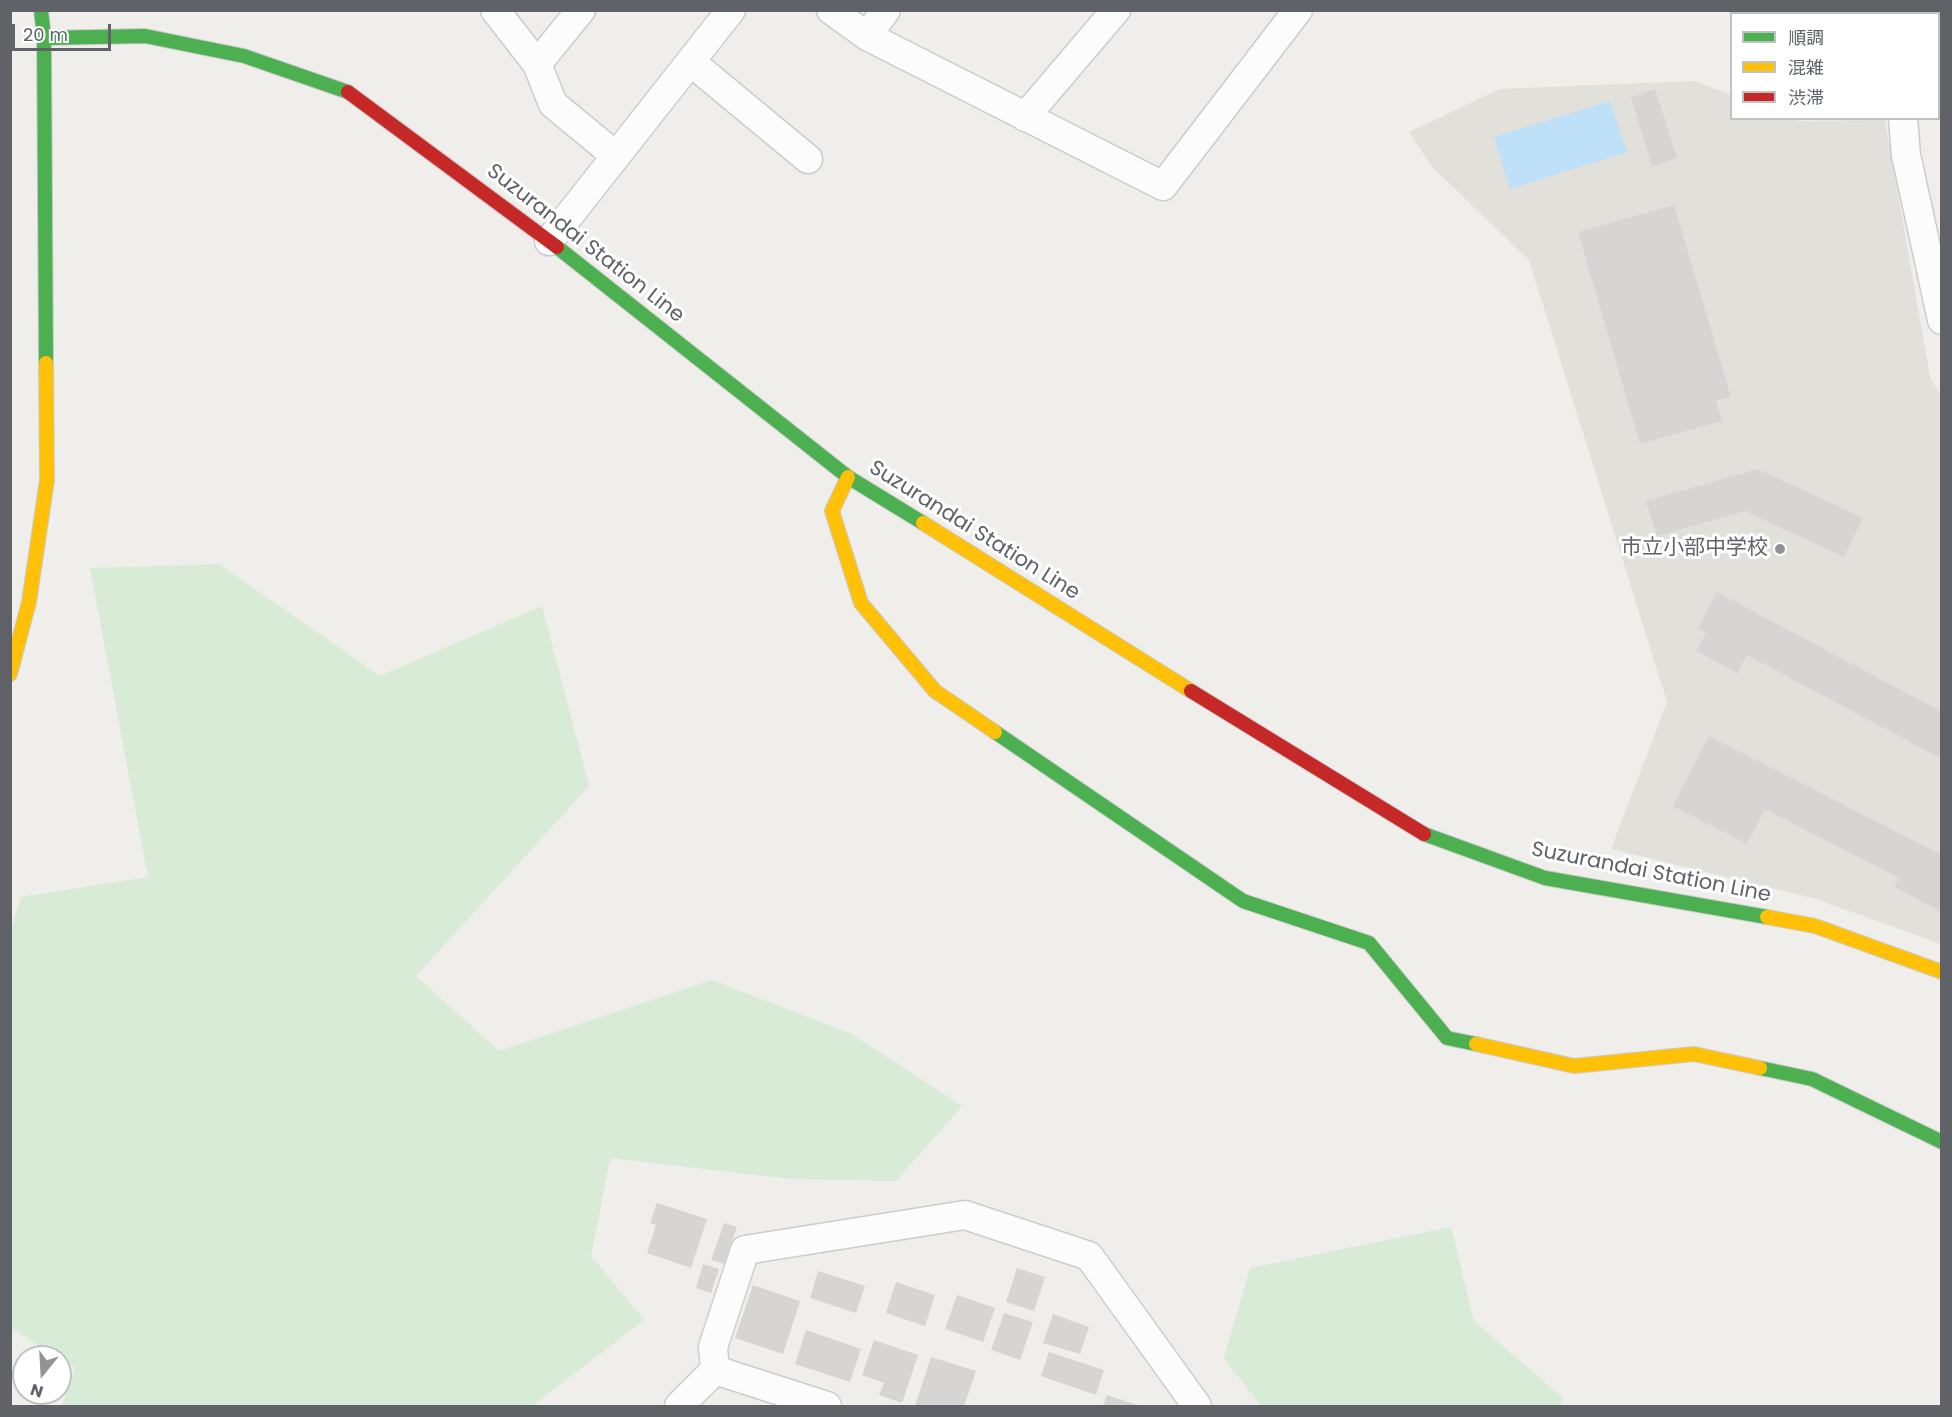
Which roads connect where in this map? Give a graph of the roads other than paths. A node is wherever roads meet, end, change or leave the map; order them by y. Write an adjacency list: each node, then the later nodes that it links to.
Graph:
1 (41, 10): 10 (main road)
2 (495, 10): 12 (street)
3 (580, 10): 12 (street)
4 (731, 10): 11 (street)
5 (831, 10): 9 (street)
6 (886, 10): 9 (street)
7 (1116, 10): 13 (street)
8 (1298, 10): 13 (street)
9 (867, 36): 13 (street)
10 (44, 38): 17 (main road, Suzurandai Station Line); 20 (main road)
11 (691, 62): 15 (street); 16 (street)
12 (537, 63): 15 (street)
13 (1025, 117)
14 (1903, 120): 18 (street)
15 (616, 156): 17 (street)
16 (808, 159)
17 (549, 241): 19 (main road, Suzurandai Station Line)
18 (1941, 320)
19 (848, 477): 21 (main road, Suzurandai Station Line); 22 (main road)
20 (10, 674)
21 (1941, 972)
22 (1941, 1142)
23 (715, 1370): 24 (street); 25 (street); 26 (street)
24 (679, 1407)
25 (827, 1407)
26 (1197, 1407)

